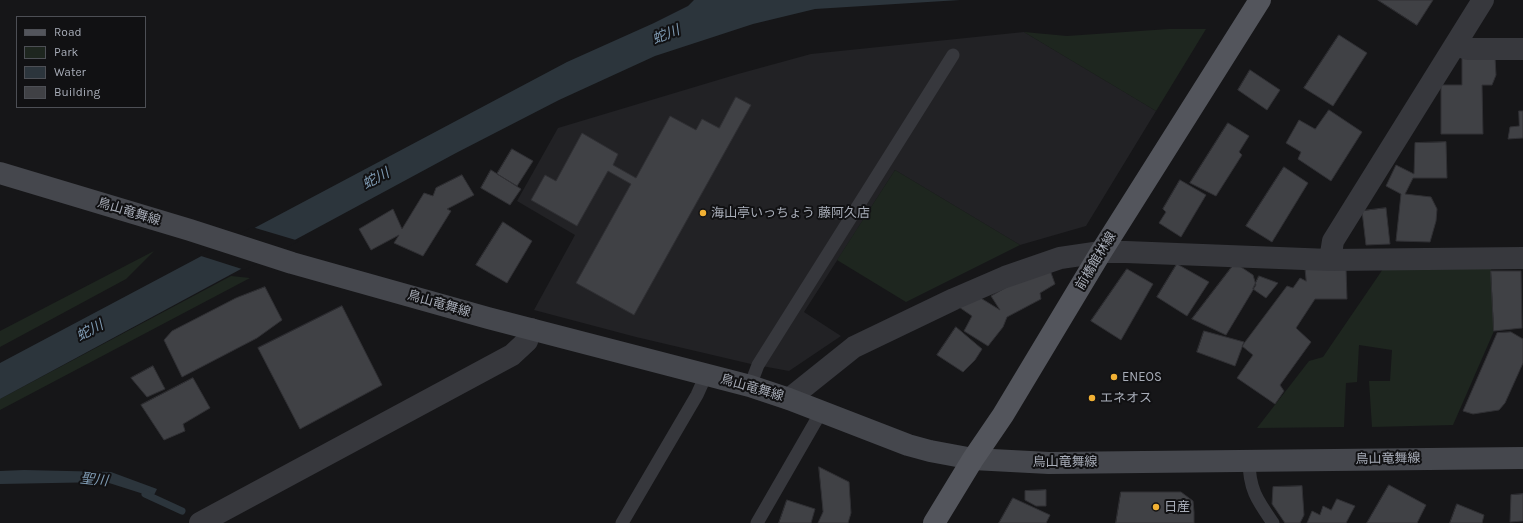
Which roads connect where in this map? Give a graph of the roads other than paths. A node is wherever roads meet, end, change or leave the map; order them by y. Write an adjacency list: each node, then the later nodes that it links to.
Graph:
1 (1260, 0): 7 (main road, 前橋館林線)
2 (1483, 0): 3 (street)
3 (1455, 45): 4 (street); 9 (street)
4 (1523, 49)
5 (953, 55): 12 (lane)
6 (0, 173): 10 (main road, 鳥山竜舞線)
7 (1101, 252): 9 (street); 13 (street); 16 (main road, 前橋館林線)
8 (1523, 258): 9 (street)
9 (1330, 260)
10 (531, 329): 11 (main road, 鳥山竜舞線); 18 (street)
11 (706, 375): 12 (main road, 鳥山竜舞線); 19 (lane)
12 (750, 386): 13 (main road, 鳥山竜舞線)
13 (789, 398): 14 (main road, 鳥山竜舞線)
14 (821, 412): 16 (main road, 鳥山竜舞線); 20 (lane)
15 (1523, 458): 17 (main road, 鳥山竜舞線)
16 (973, 459): 17 (main road, 鳥山竜舞線); 21 (main road, 前橋館林線)
17 (1249, 460): 22 (lane)
18 (200, 523)
19 (622, 523)
20 (757, 523)
21 (934, 523)
22 (1273, 523)

